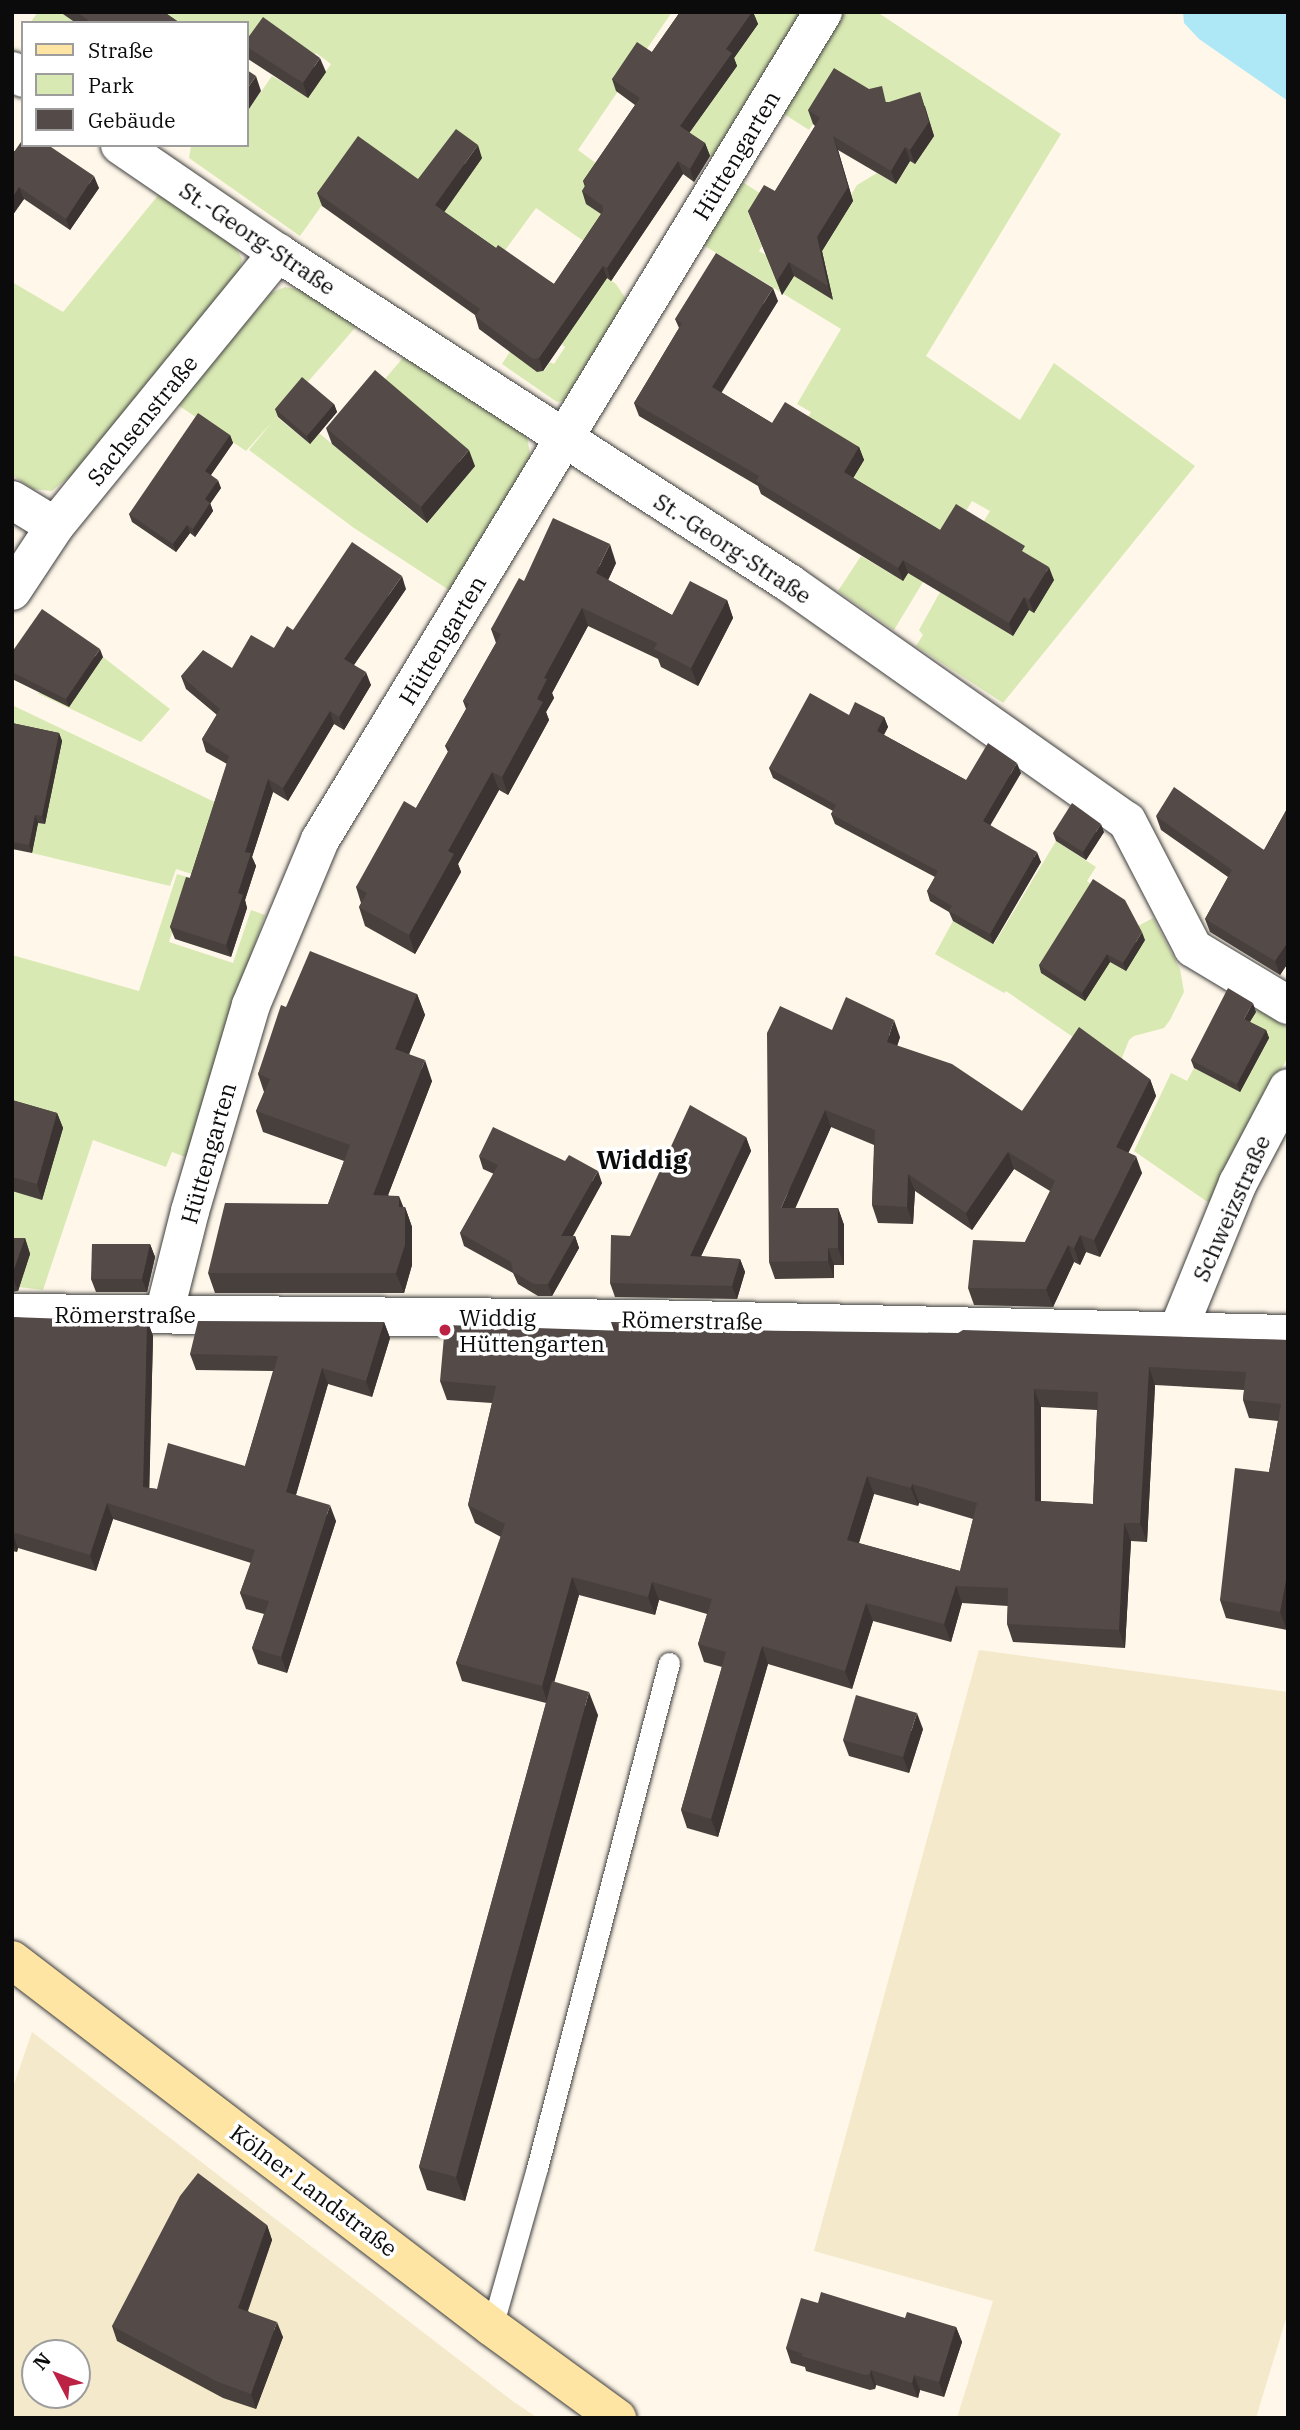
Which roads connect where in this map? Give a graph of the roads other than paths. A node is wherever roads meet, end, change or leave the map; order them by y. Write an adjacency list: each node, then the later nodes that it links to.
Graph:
1 (823, 12): 4 (street, Hüttengarten)
2 (123, 147): 3 (street, St.-Georg-Straße)
3 (278, 253): 4 (street, St.-Georg-Straße); 6 (street, Sachsenstraße)
4 (562, 439): 8 (street, St.-Georg-Straße); 11 (street, Hüttengarten)
5 (12, 500): 6 (street)
6 (55, 526): 7 (street, Sachsenstraße)
7 (12, 592)
8 (1288, 1005)
9 (1288, 1087): 12 (street, Schweizstraße)
10 (12, 1312): 11 (street, Römerstraße)
11 (164, 1314): 12 (street, Römerstraße)
12 (1178, 1331): 13 (street, Römerstraße)
13 (1288, 1334)
14 (669, 1663): 16 (lane)
15 (12, 1960): 16 (main road, Kölner Landstraße)
16 (492, 2327): 17 (main road, Kölner Landstraße)
17 (617, 2418)

